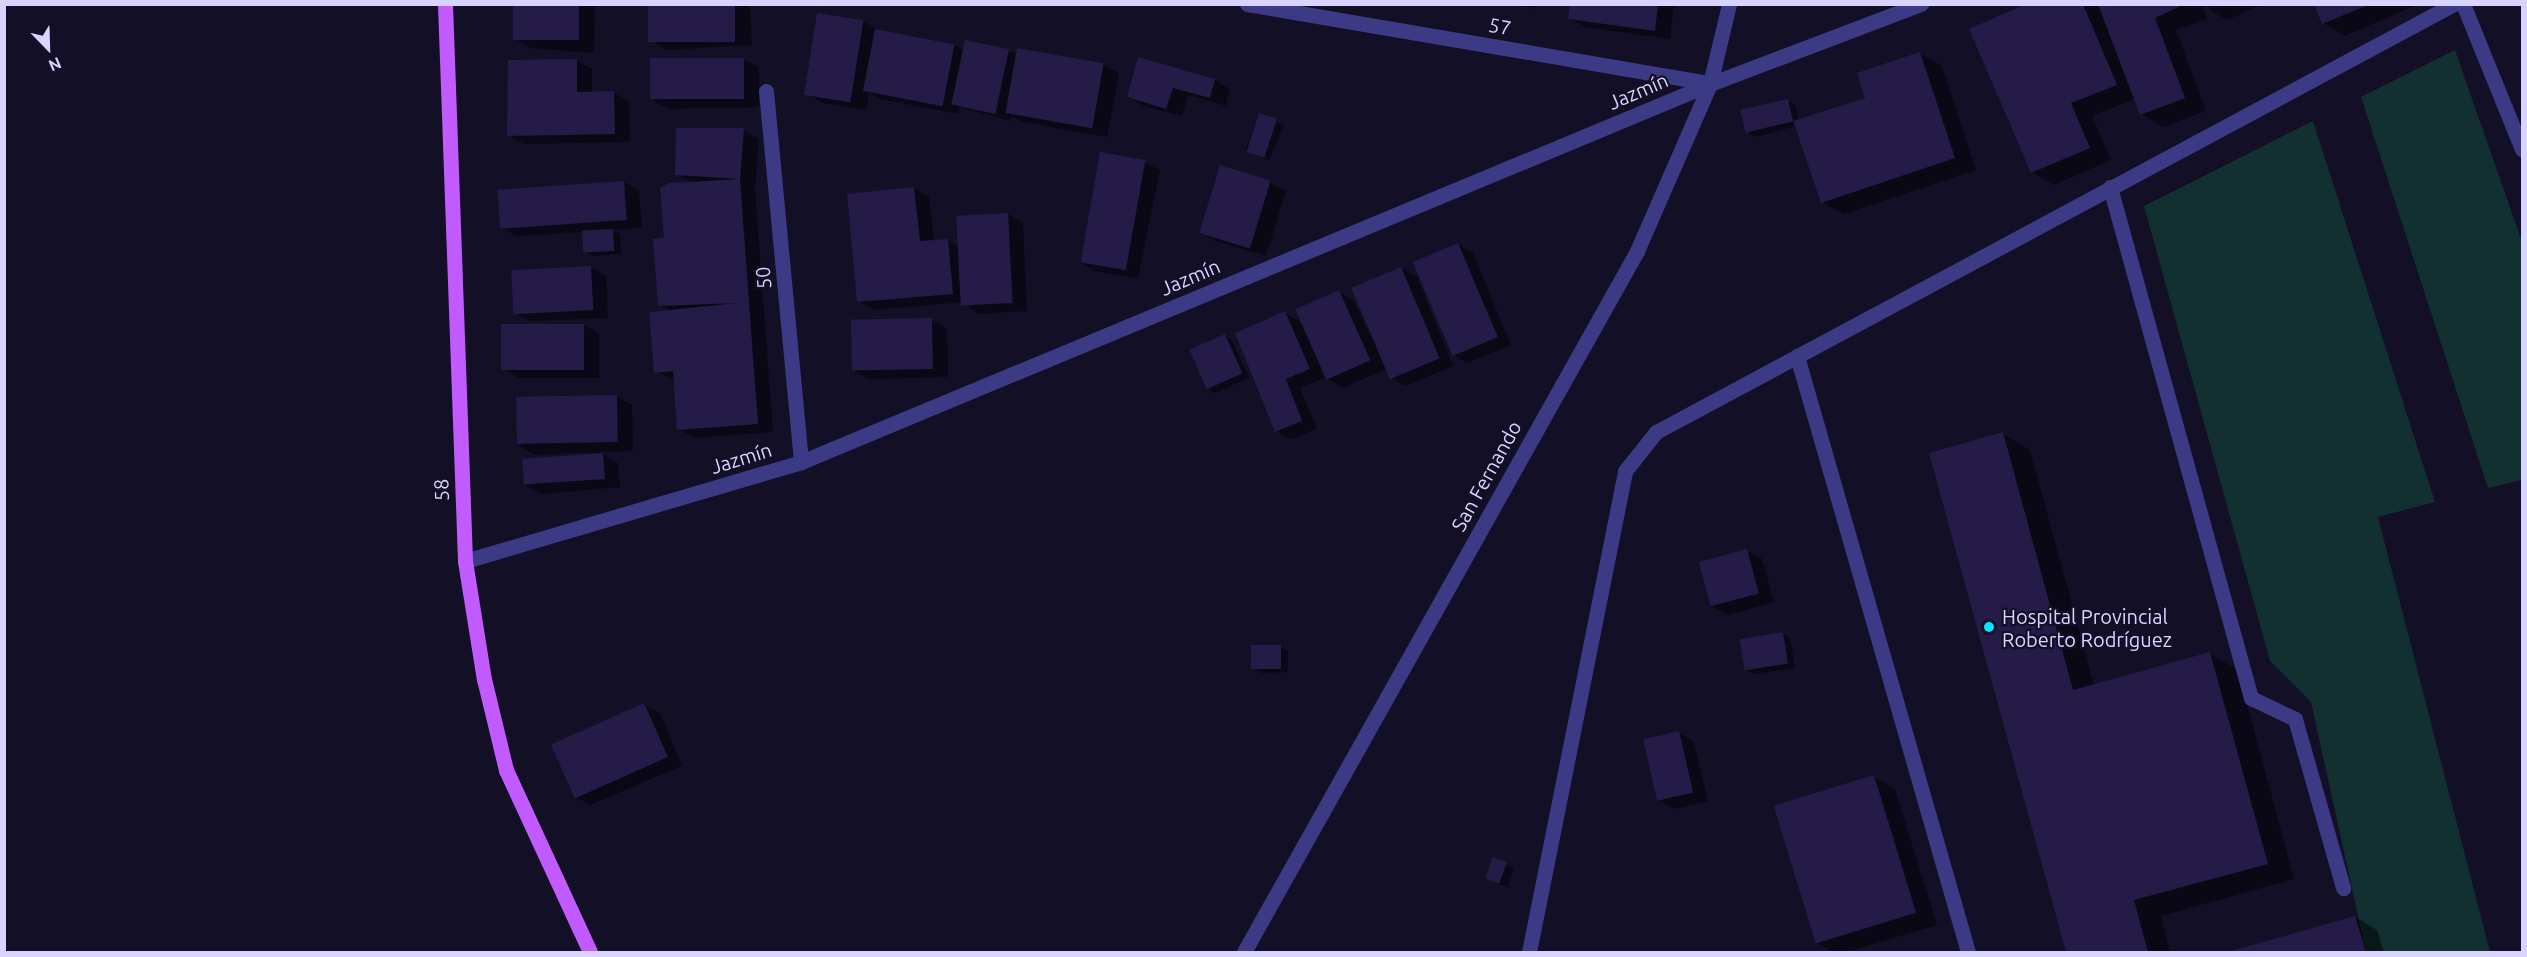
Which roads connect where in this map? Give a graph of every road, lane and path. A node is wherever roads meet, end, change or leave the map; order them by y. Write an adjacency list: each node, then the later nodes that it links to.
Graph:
1 (445, 4): 13 (main road, 58)
2 (1247, 4): 7 (street, 57)
3 (1729, 4): 7 (street, San Fernando)
4 (1921, 4): 7 (street, Jazmín)
5 (2454, 4): 10 (street)
6 (2463, 4): 9 (street)
7 (1710, 84): 12 (street, Jazmín); 16 (street, San Fernando)
8 (766, 91): 12 (street, 50)
9 (2523, 149)
10 (2110, 187): 11 (street); 14 (street)
11 (1797, 356): 17 (street); 18 (street)
12 (801, 462): 13 (street, Jazmín)
13 (465, 561): 15 (main road, 58)
14 (2343, 888)
15 (590, 952)
16 (1244, 952)
17 (1529, 952)
18 (1968, 952)

